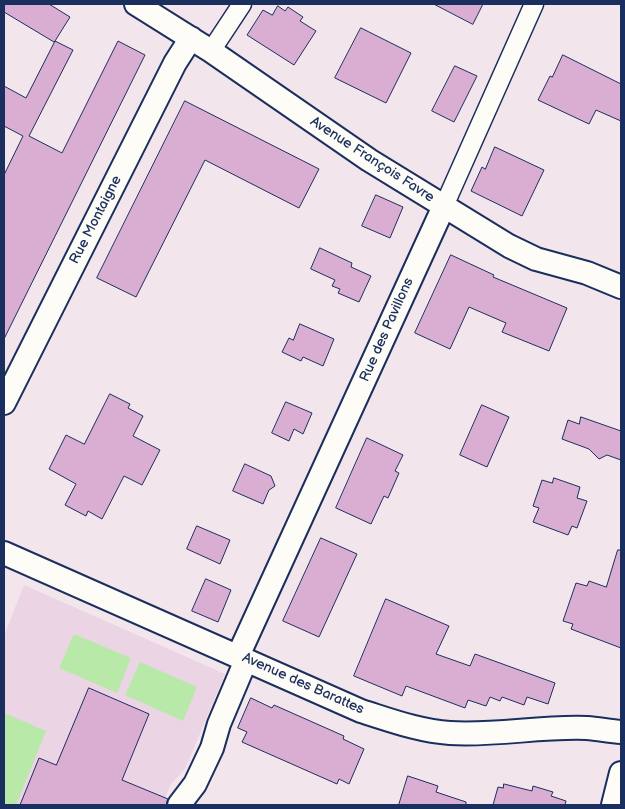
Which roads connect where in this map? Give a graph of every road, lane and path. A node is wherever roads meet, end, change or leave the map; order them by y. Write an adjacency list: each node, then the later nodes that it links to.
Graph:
1 (136, 4): 4 (street, Avenue François Favre)
2 (242, 4): 5 (street)
3 (534, 4): 6 (street, Rue des Pavillons)
4 (191, 38): 5 (street, Avenue François Favre); 8 (street, Rue Montaigne)
5 (212, 51): 6 (street, Avenue François Favre)
6 (444, 206): 7 (street, Avenue François Favre); 10 (street, Rue des Pavillons)
7 (621, 287)
8 (4, 403)
9 (4, 553): 10 (street, Avenue des Barattes)
10 (242, 658): 11 (street, Avenue des Barattes); 13 (street, Rue des Pavillons)
11 (621, 732)
12 (621, 774): 14 (street)
13 (179, 805)
14 (613, 805)

